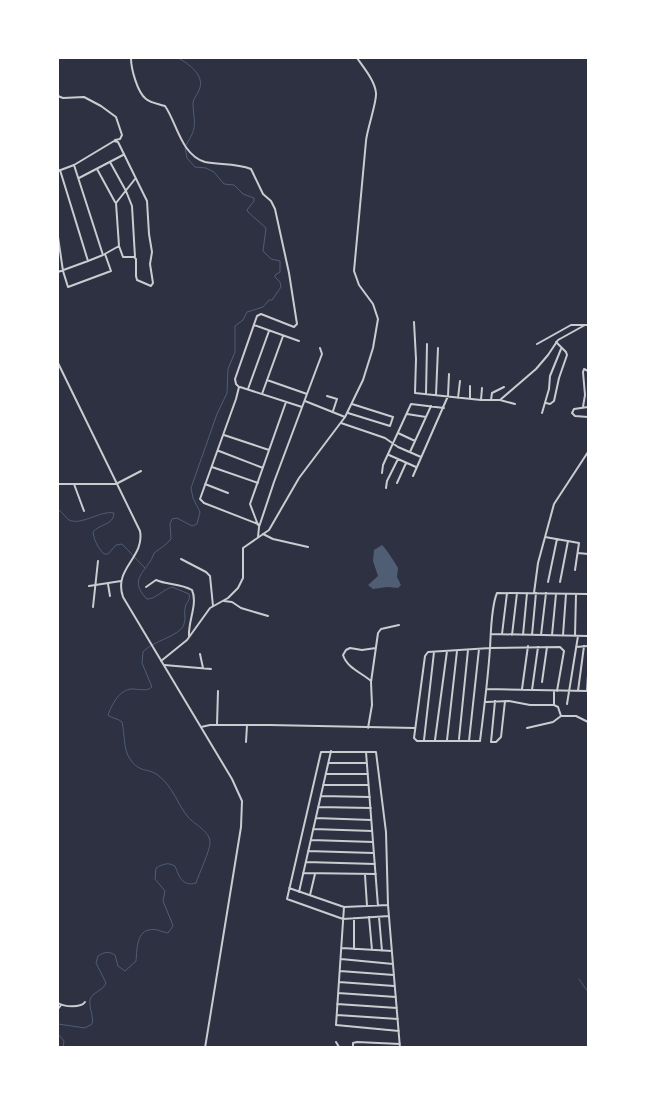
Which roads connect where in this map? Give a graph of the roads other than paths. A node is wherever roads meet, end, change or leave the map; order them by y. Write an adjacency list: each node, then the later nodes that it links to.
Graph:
1 (131, 58): 22 (street)
2 (357, 58): 58 (street)
3 (58, 96): 4 (street)
4 (115, 140): 5 (street); 7 (street)
5 (124, 154): 6 (street); 11 (street)
6 (110, 162): 8 (street); 12 (street)
7 (74, 165): 9 (street); 10 (street)
8 (97, 169): 10 (street); 13 (street)
9 (59, 171): 18 (street)
10 (79, 178): 16 (street)
11 (135, 179): 12 (street); 17 (street)
12 (126, 191): 13 (street); 17 (street)
13 (116, 203): 15 (street)
14 (58, 238): 19 (street)
15 (119, 246): 16 (street); 17 (street)
16 (104, 254): 18 (street); 19 (street)
17 (135, 258)
18 (88, 261): 19 (street)
19 (62, 271): 20 (street)
20 (58, 272)
21 (414, 322): 45 (street)
22 (254, 324): 24 (street); 39 (street)
23 (587, 325): 27 (street); 29 (street)
24 (269, 331): 25 (street); 42 (street)
25 (283, 336): 26 (street); 36 (street)
26 (299, 341)
27 (556, 342): 32 (street); 53 (street)
28 (427, 344): 45 (street)
29 (537, 344)
30 (320, 348): 44 (street)
31 (438, 348): 46 (street)
32 (561, 348): 57 (street); 57 (street)
33 (58, 363): 95 (street)
34 (588, 371): 47 (street)
35 (449, 374): 49 (street)
36 (267, 380): 43 (street); 44 (street)
37 (460, 381): 50 (street)
38 (470, 386): 51 (street)
39 (239, 387): 42 (street); 74 (street)
40 (504, 387): 55 (street)
41 (482, 388): 52 (street)
42 (248, 389): 43 (street)
43 (262, 394): 56 (street)
44 (307, 394): 54 (street)
45 (426, 394): 46 (street)
46 (436, 395): 49 (street)
47 (587, 395): 64 (street)
48 (327, 396): 65 (street)
49 (448, 396): 50 (street); 63 (street)
50 (458, 398): 51 (street)
51 (470, 399): 52 (street)
52 (481, 400): 55 (street)
53 (500, 400): 55 (street); 59 (street)
54 (305, 401): 61 (street); 65 (street)
55 (491, 401)
56 (286, 402): 61 (street); 78 (street)
57 (546, 402): 66 (street)
58 (352, 404): 67 (street); 67 (street)
59 (515, 404)
60 (431, 406): 63 (street); 68 (street); 70 (street)
61 (302, 407): 100 (street)
62 (588, 407): 64 (street)
63 (444, 408): 82 (street)
64 (583, 408): 71 (street)
65 (333, 412): 69 (street)
66 (542, 412)
67 (348, 413): 69 (street)
68 (407, 414): 70 (street); 73 (street)
69 (345, 417): 72 (street)
70 (426, 417): 75 (street)
71 (588, 417)
72 (341, 423): 76 (street); 101 (street)
73 (398, 433): 75 (street); 76 (street)
74 (223, 435): 77 (street); 78 (street)
75 (415, 440): 79 (street)
76 (393, 444): 79 (street); 81 (street)
77 (218, 450): 85 (street); 87 (street)
78 (269, 450): 87 (street)
79 (410, 452): 82 (street)
80 (588, 452): 103 (street)
81 (388, 455): 83 (street); 89 (street)
82 (421, 457): 86 (street)
83 (398, 459): 84 (street); 97 (street)
84 (406, 463): 86 (street); 92 (street)
85 (212, 467): 91 (street); 96 (street)
86 (416, 467): 90 (street)
87 (263, 468): 91 (street)
88 (141, 471): 95 (street)
89 (382, 473)
90 (413, 476)
91 (258, 483): 100 (street)
92 (397, 483)
93 (58, 484): 94 (street)
94 (74, 484): 95 (street); 99 (street)
95 (116, 484): 112 (street)
96 (205, 484): 98 (street); 100 (street)
97 (386, 488)
98 (228, 493)
99 (84, 511)
100 (258, 525): 102 (street)
101 (263, 534): 102 (street); 106 (street)
102 (258, 537): 129 (street)
103 (545, 537): 104 (street); 122 (street)
104 (557, 540): 105 (street); 113 (street)
105 (568, 541): 107 (street); 114 (street)
106 (308, 547)
107 (578, 553): 108 (street); 111 (street)
108 (588, 554)
109 (181, 559): 130 (street)
110 (98, 561): 117 (street)
111 (575, 570)
112 (121, 581): 115 (street); 159 (street)
113 (548, 582)
114 (560, 582)
115 (108, 584): 117 (street); 128 (street)
116 (89, 586): 117 (street)
117 (95, 586): 131 (street)
118 (146, 587): 144 (street)
119 (507, 592): 120 (street); 134 (street); 135 (street)
120 (516, 593): 121 (street); 136 (street)
121 (527, 593): 122 (street); 137 (street)
122 (535, 593): 123 (street); 138 (street)
123 (546, 593): 124 (street); 139 (street)
124 (556, 594): 125 (street); 141 (street)
125 (566, 594): 126 (street); 140 (street)
126 (576, 594): 127 (street); 142 (street)
127 (588, 594)
128 (110, 596)
129 (224, 601): 130 (street); 132 (street)
130 (213, 606): 144 (street)
131 (93, 607)
132 (268, 616)
133 (398, 625): 151 (street)
134 (491, 634): 135 (street); 152 (street)
135 (502, 634): 136 (street)
136 (512, 634): 137 (street)
137 (523, 635): 138 (street)
138 (532, 635): 139 (street)
139 (541, 635): 141 (street)
140 (563, 635): 141 (street); 142 (street)
141 (552, 636)
142 (576, 636): 143 (street); 147 (street)
143 (588, 636)
144 (189, 637): 159 (street)
145 (528, 646): 146 (street); 152 (street); 168 (street)
146 (538, 646): 150 (street); 169 (street)
147 (576, 646): 148 (street); 171 (street)
148 (584, 646): 149 (street); 172 (street)
149 (588, 646)
150 (547, 647): 165 (street); 170 (street)
151 (376, 648): 164 (street); 164 (street)
152 (490, 648): 153 (street); 166 (street)
153 (479, 649): 154 (street); 191 (street)
154 (468, 650): 156 (street); 190 (street)
155 (447, 651): 156 (street); 157 (street); 188 (street)
156 (457, 651): 189 (street)
157 (434, 652): 185 (street); 187 (street)
158 (200, 654): 161 (street)
159 (161, 661): 160 (street)
160 (164, 665): 161 (street); 183 (street)
161 (203, 668): 162 (street)
162 (212, 668)
163 (588, 675): 173 (street)
164 (371, 682): 184 (street)
165 (542, 682)
166 (487, 689): 168 (street); 176 (street)
167 (218, 690): 181 (street)
168 (522, 690): 169 (street)
169 (532, 690): 170 (street)
170 (556, 691): 171 (street); 178 (street)
171 (568, 691): 172 (street); 177 (street)
172 (578, 691): 173 (street)
173 (588, 691)
174 (495, 701): 175 (street); 175 (street); 176 (street)
175 (505, 701): 178 (street)
176 (485, 702): 191 (street)
177 (568, 704)
178 (554, 705): 179 (street)
179 (561, 716): 180 (street); 186 (street)
180 (588, 722)
181 (217, 725): 182 (street); 183 (street)
182 (247, 725): 184 (street); 192 (street)
183 (201, 727): 258 (street)
184 (368, 728): 185 (street)
185 (415, 728): 187 (street)
186 (527, 728)
187 (424, 740): 188 (street)
188 (435, 740): 189 (street)
189 (447, 740): 190 (street)
190 (459, 740): 191 (street)
191 (469, 741)
192 (246, 742)
193 (331, 751): 194 (street); 195 (street); 219 (street)
194 (366, 752): 196 (street); 222 (street)
195 (328, 763): 196 (street); 197 (street)
196 (366, 763): 198 (street)
197 (326, 774): 198 (street); 199 (street)
198 (368, 774): 200 (street)
199 (323, 785): 200 (street); 201 (street)
200 (368, 785): 202 (street)
201 (321, 796): 202 (street); 203 (street)
202 (370, 797): 204 (street)
203 (318, 807): 204 (street); 205 (street)
204 (370, 808): 206 (street)
205 (316, 818): 206 (street); 207 (street)
206 (372, 820): 208 (street)
207 (313, 829): 208 (street); 209 (street)
208 (372, 831): 210 (street)
209 (311, 840): 210 (street); 211 (street)
210 (373, 842): 212 (street)
211 (308, 851): 212 (street); 213 (street)
212 (374, 853): 214 (street)
213 (306, 862): 214 (street); 215 (street)
214 (375, 864): 217 (street)
215 (303, 873): 216 (street); 220 (street)
216 (315, 874): 218 (street); 221 (street)
217 (376, 874): 218 (street); 224 (street)
218 (365, 875): 223 (street)
219 (289, 888): 220 (street); 230 (street)
220 (299, 892): 221 (street)
221 (310, 896): 225 (street)
222 (388, 905): 224 (street); 226 (street)
223 (367, 906): 224 (street); 225 (street)
224 (378, 906)
225 (344, 907): 230 (street)
226 (389, 916): 228 (street); 235 (street)
227 (369, 917): 228 (street); 229 (street); 233 (street)
228 (379, 917): 234 (street)
229 (354, 918): 230 (street); 232 (street)
230 (343, 919): 231 (street)
231 (342, 948): 232 (street); 236 (street)
232 (354, 948): 233 (street)
233 (372, 950): 234 (street)
234 (382, 951): 235 (street)
235 (393, 952): 237 (street)
236 (341, 959): 237 (street); 238 (street)
237 (393, 964): 239 (street)
238 (340, 971): 239 (street); 240 (street)
239 (394, 975): 241 (street)
240 (339, 982): 241 (street); 242 (street)
241 (395, 986): 243 (street)
242 (338, 993): 243 (street); 246 (street)
243 (396, 997): 248 (street)
244 (85, 1002): 247 (street)
245 (58, 1003): 247 (street)
246 (337, 1004): 248 (street); 250 (street)
247 (61, 1005): 249 (street)
248 (397, 1008): 251 (street)
249 (58, 1009)
250 (337, 1015): 251 (street); 252 (street)
251 (398, 1020): 252 (street)
252 (399, 1031): 256 (street)
253 (336, 1042): 259 (street)
254 (369, 1043): 255 (street); 257 (street); 260 (street)
255 (384, 1044): 256 (street); 261 (street)
256 (400, 1044): 262 (street)
257 (352, 1047)
258 (205, 1048)
259 (342, 1048)
260 (370, 1048)
261 (385, 1048)
262 (400, 1048)

